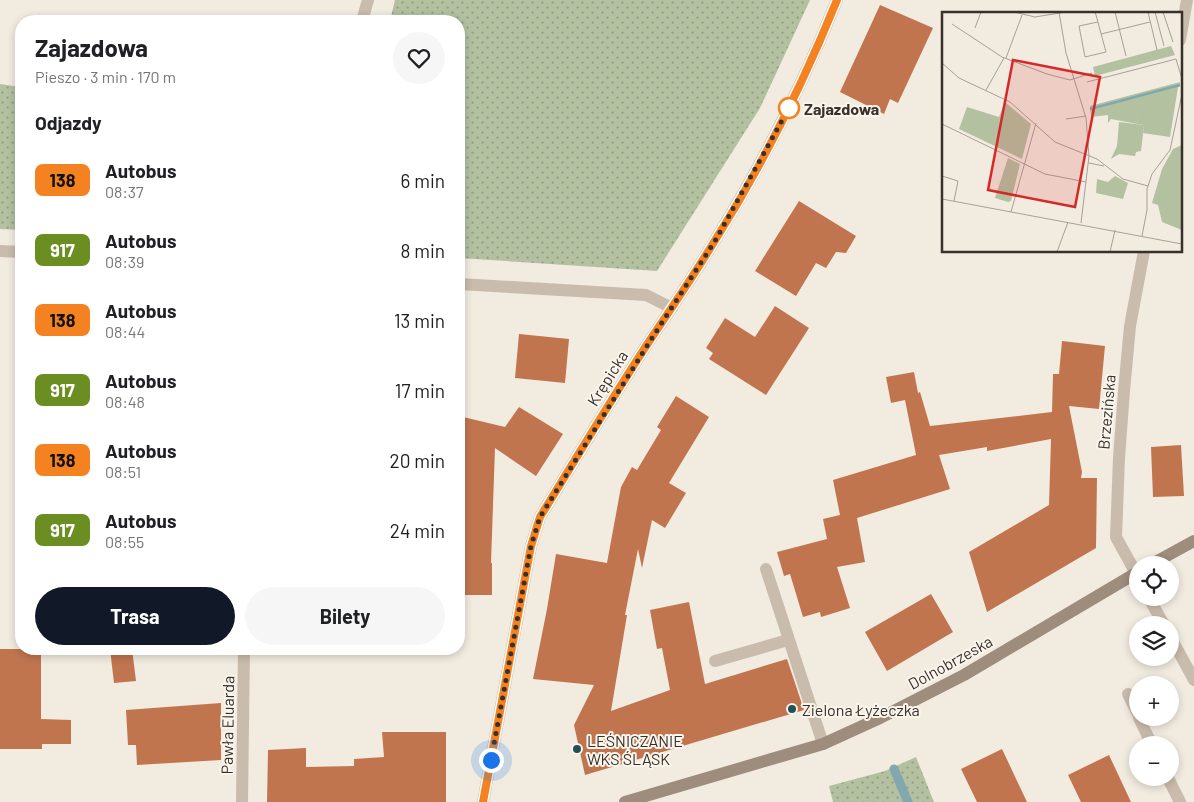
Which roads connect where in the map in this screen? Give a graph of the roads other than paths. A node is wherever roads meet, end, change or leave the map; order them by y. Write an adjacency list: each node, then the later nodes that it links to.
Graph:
1 (368, 0): 4 (street)
2 (836, 0): 10 (street, Krępicka)
3 (1187, 0): 5 (street)
4 (364, 15)
5 (1182, 29)
6 (0, 251): 7 (street)
7 (15, 252)
8 (1144, 252): 13 (street, Brzezińska)
9 (465, 284): 10 (street)
10 (672, 308): 24 (street, Krępicka)
11 (1194, 541): 12 (street)
12 (1166, 556)
13 (1129, 560)
14 (766, 569): 16 (street)
15 (1129, 579): 21 (street, Dolnobrzeska)
16 (788, 640): 19 (street); 21 (street)
17 (1179, 652): 20 (street)
18 (244, 655): 23 (street, Pawła Eluarda)
19 (715, 661)
20 (1194, 680)
21 (823, 744): 25 (street, Dolnobrzeska)
22 (1172, 786): 26 (street)
23 (242, 802)
24 (483, 802)
25 (625, 802)
26 (1180, 802)

